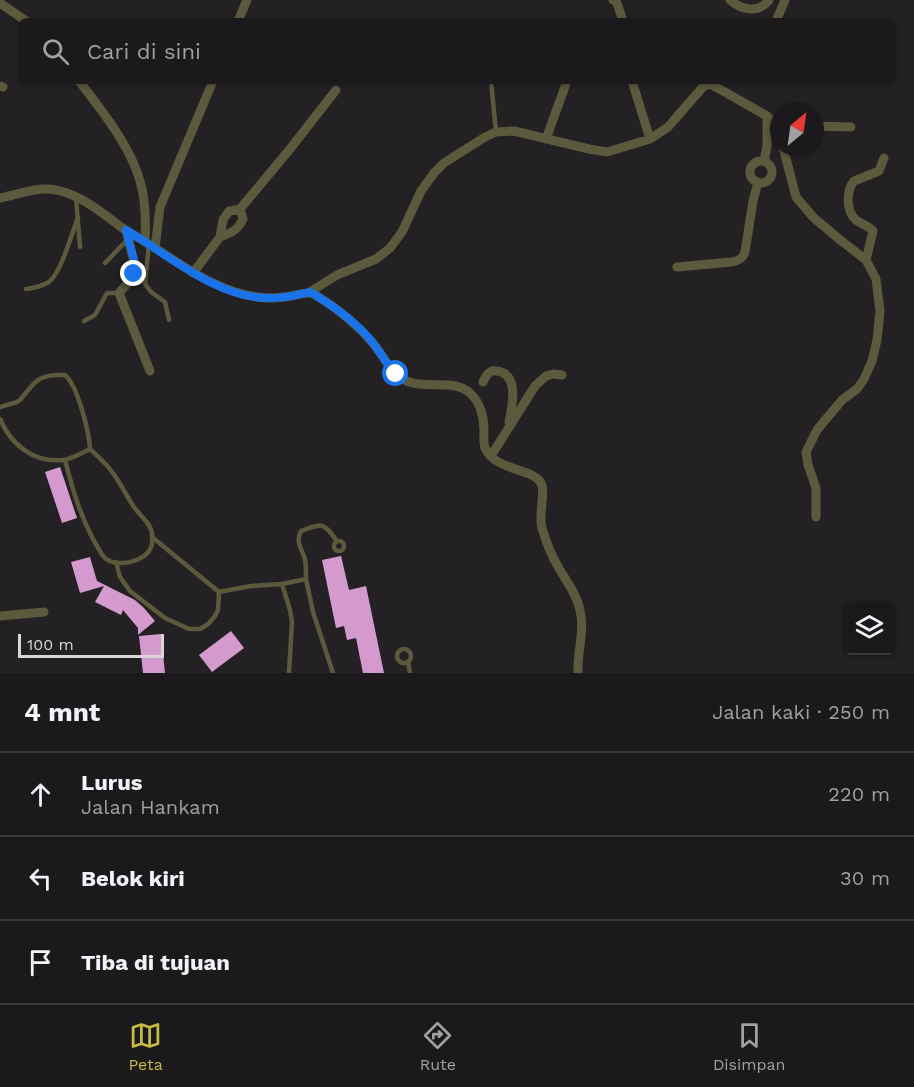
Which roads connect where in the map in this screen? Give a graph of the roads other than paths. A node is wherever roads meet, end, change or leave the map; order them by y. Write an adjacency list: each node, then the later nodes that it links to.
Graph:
1 (247, 0): 9 (street)
2 (729, 0): 5 (street)
3 (785, 0): 7 (street)
4 (616, 1): 10 (street)
5 (768, 1): 7 (street)
6 (0, 3): 8 (street)
7 (782, 10): 11 (street)
8 (22, 18)
9 (239, 18)
10 (622, 18)
11 (778, 18)
12 (81, 84): 37 (street)
13 (212, 84): 37 (street)
14 (491, 84): 24 (lane)
15 (566, 84): 25 (street)
16 (633, 84): 26 (street)
17 (709, 84): 26 (street)
18 (716, 84): 20 (street)
19 (336, 90): 33 (street)
20 (766, 116): 21 (street); 29 (street)
21 (770, 119)
22 (824, 126): 23 (street)
23 (851, 127)
24 (496, 132): 25 (street); 44 (street)
25 (546, 139): 26 (street)
26 (650, 139)
27 (785, 156): 39 (street)
28 (884, 159): 39 (street)
29 (764, 161): 30 (street); 30 (street)
30 (758, 182): 41 (street)
31 (0, 198): 32 (street)
32 (76, 198): 34 (lane); 35 (street)
33 (240, 209): 36 (street); 36 (street)
34 (78, 217): 38 (lane); 43 (lane)
35 (127, 235): 37 (street); 40 (lane); 45 (street)
36 (220, 237): 42 (street)
37 (150, 244): 42 (street); 46 (lane)
38 (80, 247)
39 (867, 260): 57 (street)
40 (105, 263)
41 (677, 267)
42 (193, 273): 44 (street)
43 (26, 289)
44 (310, 292): 55 (street)
45 (119, 293): 47 (lane); 48 (street)
46 (169, 320)
47 (84, 321)
48 (150, 371)
49 (562, 375): 53 (street)
50 (483, 382): 53 (street)
51 (0, 407): 54 (lane)
52 (0, 419): 56 (lane)
53 (506, 431): 55 (street)
54 (90, 449): 56 (lane); 58 (lane)
55 (491, 456): 70 (street)
56 (65, 460): 60 (lane)
57 (816, 517)
58 (152, 537): 60 (lane); 63 (lane)
59 (337, 541): 61 (lane)
60 (116, 562): 63 (lane)
61 (306, 579): 62 (lane); 68 (lane)
62 (282, 584): 63 (lane); 67 (lane)
63 (219, 592)
64 (44, 612): 65 (street)
65 (0, 616)
66 (408, 662): 69 (lane)
67 (289, 673)
68 (333, 673)
69 (410, 673)
70 (578, 673)

